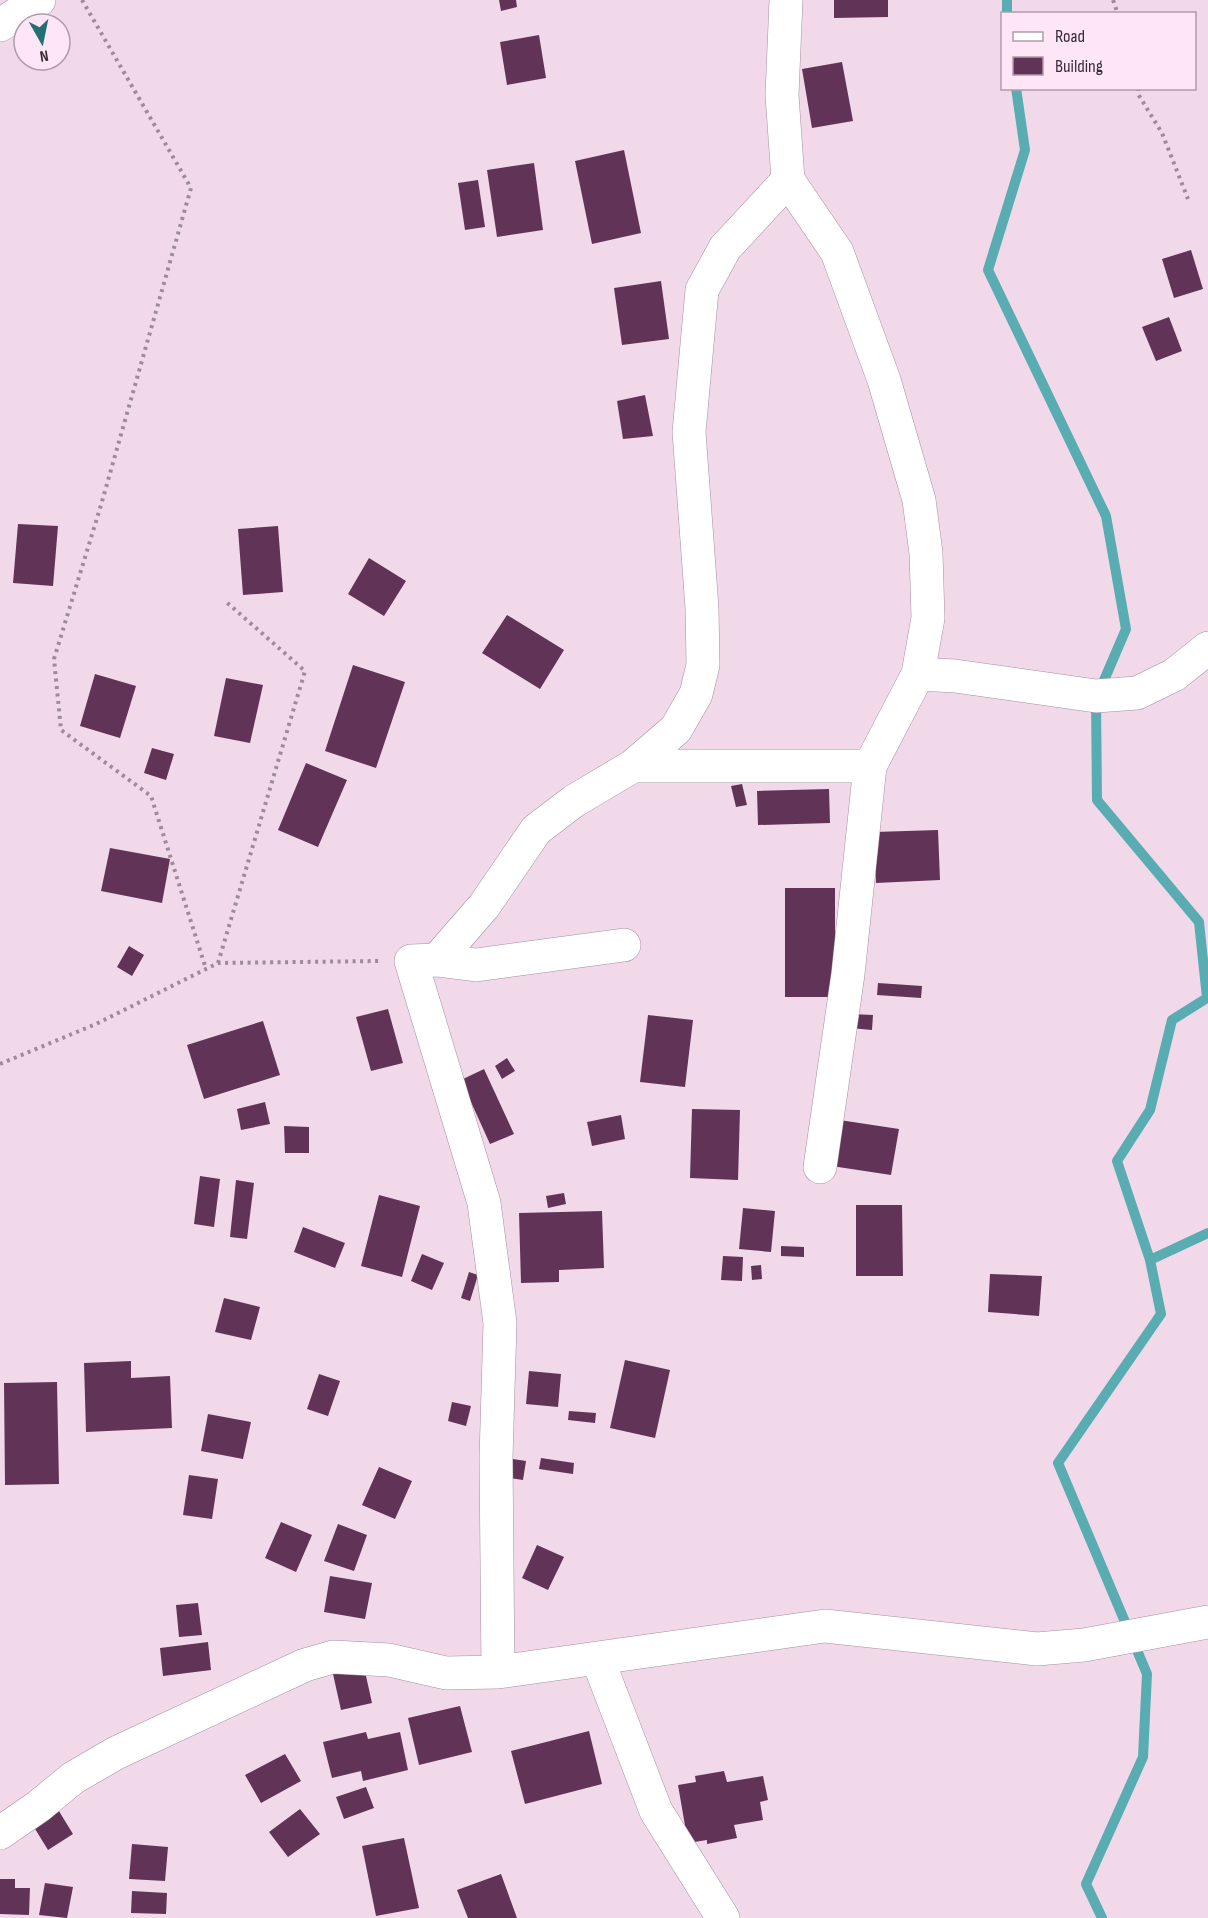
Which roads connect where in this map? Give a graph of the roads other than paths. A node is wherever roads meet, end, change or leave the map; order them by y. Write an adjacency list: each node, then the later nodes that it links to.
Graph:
1 (39, 0): 3 (street)
2 (786, 0): 4 (street)
3 (0, 25)
4 (788, 180): 6 (street); 7 (street)
5 (1208, 648): 6 (street)
6 (918, 674): 8 (street)
7 (633, 766): 8 (street); 10 (street)
8 (870, 766): 11 (street)
9 (624, 945): 10 (street)
10 (424, 960): 14 (street)
11 (820, 1167)
12 (1208, 1622): 13 (street)
13 (598, 1660): 14 (street); 16 (street)
14 (498, 1672): 15 (street)
15 (0, 1833)
16 (723, 1918)

